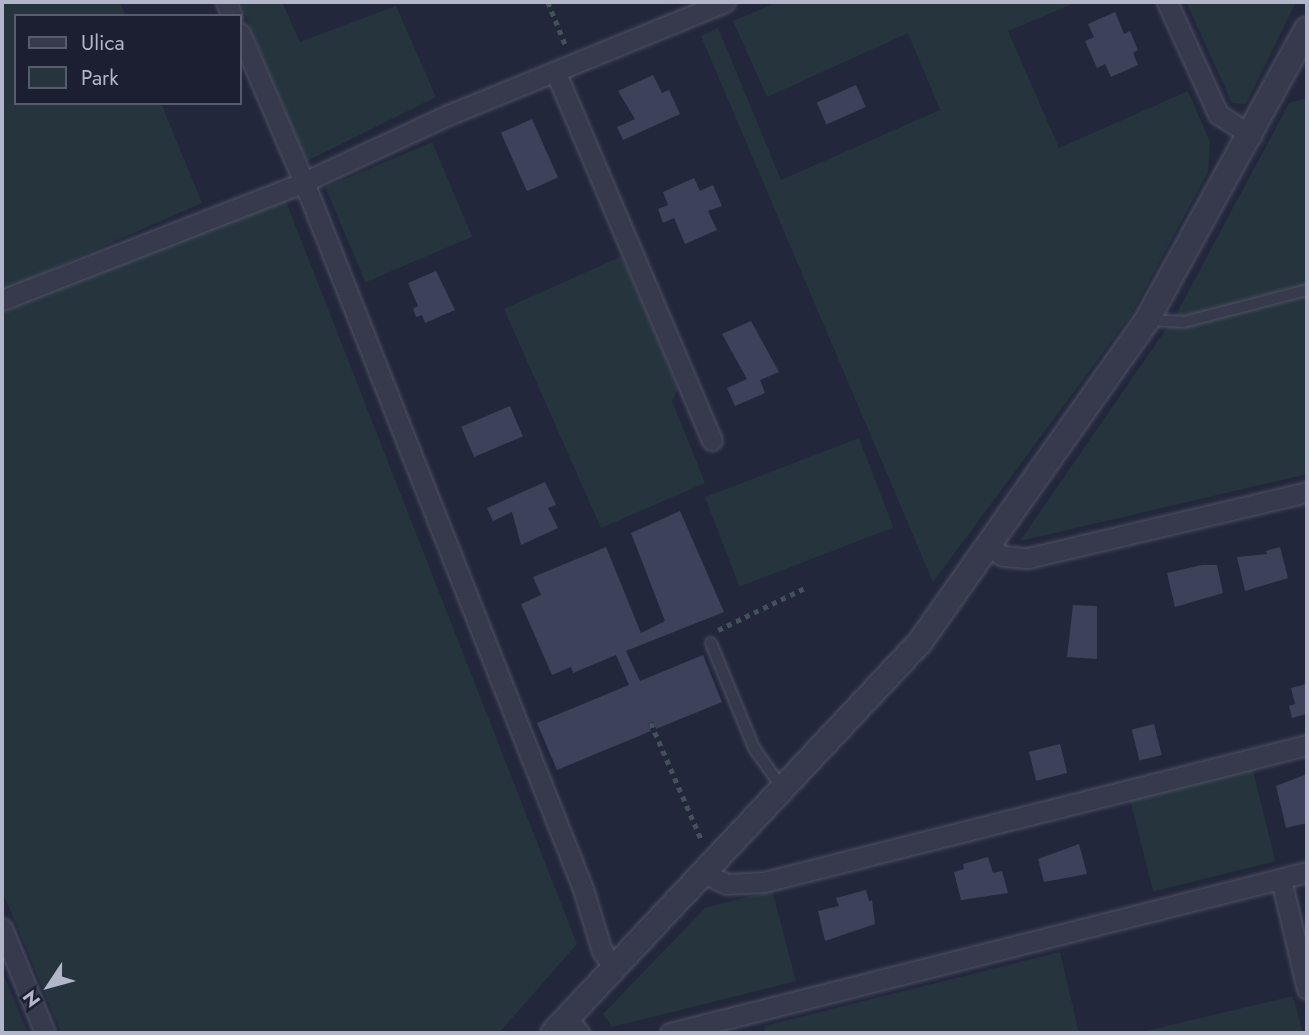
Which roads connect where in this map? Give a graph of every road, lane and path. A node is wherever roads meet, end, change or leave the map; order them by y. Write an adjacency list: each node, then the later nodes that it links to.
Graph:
1 (548, 2): 6 (path)
2 (725, 2): 6 (street)
3 (1167, 2): 7 (street)
4 (1307, 29): 7 (street)
5 (242, 38): 8 (street)
6 (565, 69): 8 (street); 12 (street)
7 (1252, 136): 11 (street)
8 (304, 182): 10 (street); 25 (street)
9 (1307, 290): 11 (lane)
10 (2, 300)
11 (1147, 320): 14 (street)
12 (712, 440)
13 (1307, 492): 14 (street)
14 (990, 547): 19 (street)
15 (805, 588): 16 (path)
16 (712, 643): 19 (lane)
17 (651, 723): 20 (path)
18 (1307, 745): 22 (street)
19 (784, 789): 22 (street)
20 (706, 846)
21 (1307, 872): 23 (street)
22 (704, 873): 25 (street)
23 (1281, 879): 26 (street); 29 (street)
24 (2, 928): 28 (street)
25 (614, 967): 27 (street)
26 (1307, 989)
27 (566, 1028)
28 (45, 1033)
29 (670, 1033)

